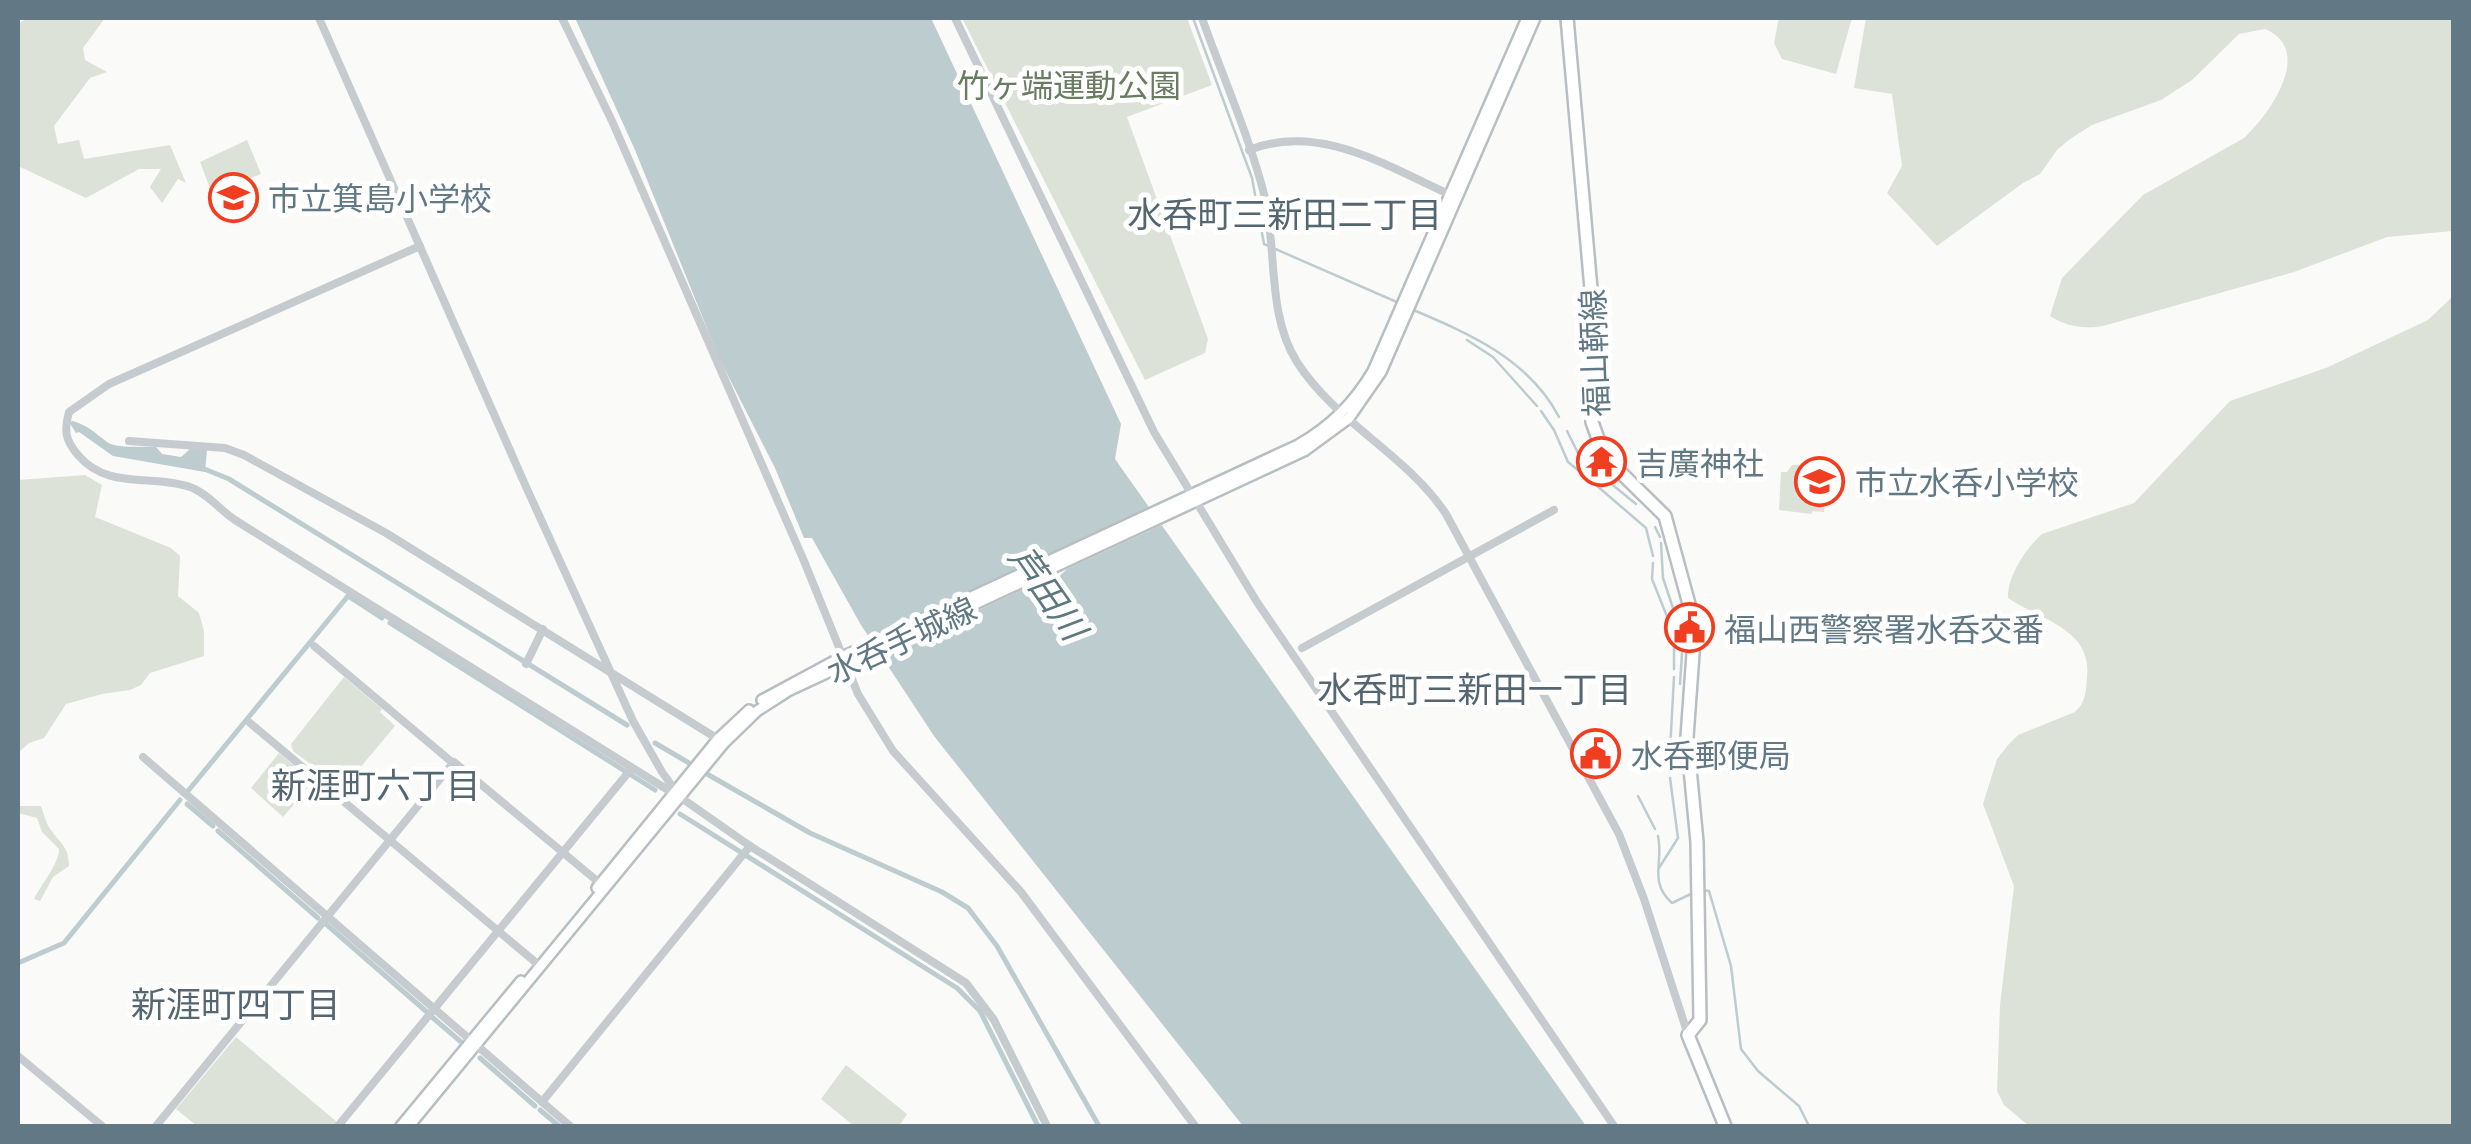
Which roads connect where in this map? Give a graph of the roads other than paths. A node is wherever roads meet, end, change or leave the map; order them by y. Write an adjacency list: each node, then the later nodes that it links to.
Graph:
1 (319, 18): 10 (street)
2 (562, 18): 19 (street)
3 (955, 18): 13 (street)
4 (1202, 18): 8 (street)
5 (1527, 18): 9 (main road, 水呑手城線)
6 (1536, 18): 9 (main road, 水呑手城線)
7 (1567, 18): 36 (main road, 福山鞆線)
8 (1249, 150): 9 (street); 11 (street)
9 (1453, 196): 11 (main road, 水呑手城線)
10 (420, 246): 21 (street); 26 (street)
11 (1346, 416): 13 (main road, 水呑手城線); 15 (street)
12 (129, 441): 16 (street)
13 (1196, 497): 19 (main road, 水呑手城線); 49 (street)
14 (1554, 510): 15 (street)
15 (1469, 557): 18 (street); 36 (street)
16 (543, 629): 20 (street); 21 (street)
17 (314, 646): 28 (street)
18 (1302, 648)
19 (848, 659): 23 (main road, 水呑手城線); 27 (main road, 水呑手城線); 48 (street)
20 (527, 662)
21 (612, 672): 23 (street); 27 (street)
22 (250, 723): 28 (street)
23 (718, 739): 27 (main road, 水呑手城線)
24 (142, 758): 32 (street)
25 (454, 762): 30 (street)
26 (632, 768): 27 (street); 30 (street)
27 (676, 793): 29 (street); 31 (main road, 水呑手城線)
28 (388, 840): 32 (street); 33 (street)
29 (750, 846): 40 (street); 47 (street)
30 (562, 852): 31 (street); 33 (street)
31 (603, 886): 34 (main road, 水呑手城線)
32 (326, 917): 35 (street); 42 (street)
33 (498, 931): 34 (street); 35 (street)
34 (538, 965): 37 (main road, 水呑手城線)
35 (433, 1010): 37 (street); 43 (street)
36 (1688, 1035): 50 (main road)
37 (473, 1044): 40 (street); 44 (main road, 水呑手城線); 45 (main road, 水呑手城線)
38 (21, 1059): 39 (street); 41 (street)
39 (18, 1070)
40 (542, 1102): 46 (street)
41 (102, 1126)
42 (156, 1126)
43 (338, 1126)
44 (401, 1126)
45 (409, 1126)
46 (570, 1126)
47 (1047, 1126)
48 (1194, 1126)
49 (1614, 1126)
50 (1725, 1126)

